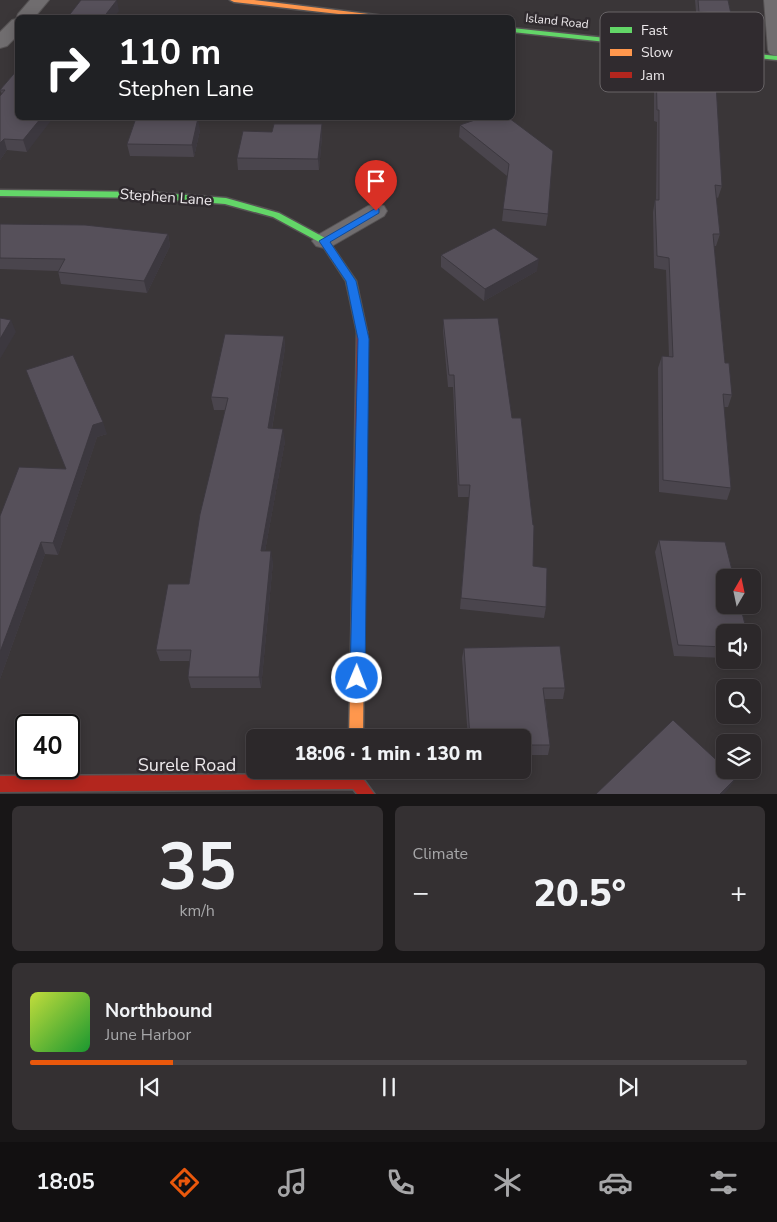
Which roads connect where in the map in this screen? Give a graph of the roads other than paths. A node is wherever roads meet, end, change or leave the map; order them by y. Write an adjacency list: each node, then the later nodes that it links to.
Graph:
1 (40, 0): 4 (street)
2 (234, 0): 5 (street)
3 (773, 0): 10 (street)
4 (27, 15)
5 (371, 15)
6 (15, 27): 9 (street)
7 (515, 30): 8 (street, Island Road)
8 (600, 39)
9 (0, 42)
10 (777, 50)
11 (764, 57): 12 (street, Island Road)
12 (777, 58)
13 (0, 193): 15 (street, Stephen Lane)
14 (376, 211): 15 (street)
15 (324, 241): 16 (street, Stephen Lane)
16 (356, 729)
17 (360, 782): 18 (street, Surele Road)
18 (0, 784)

